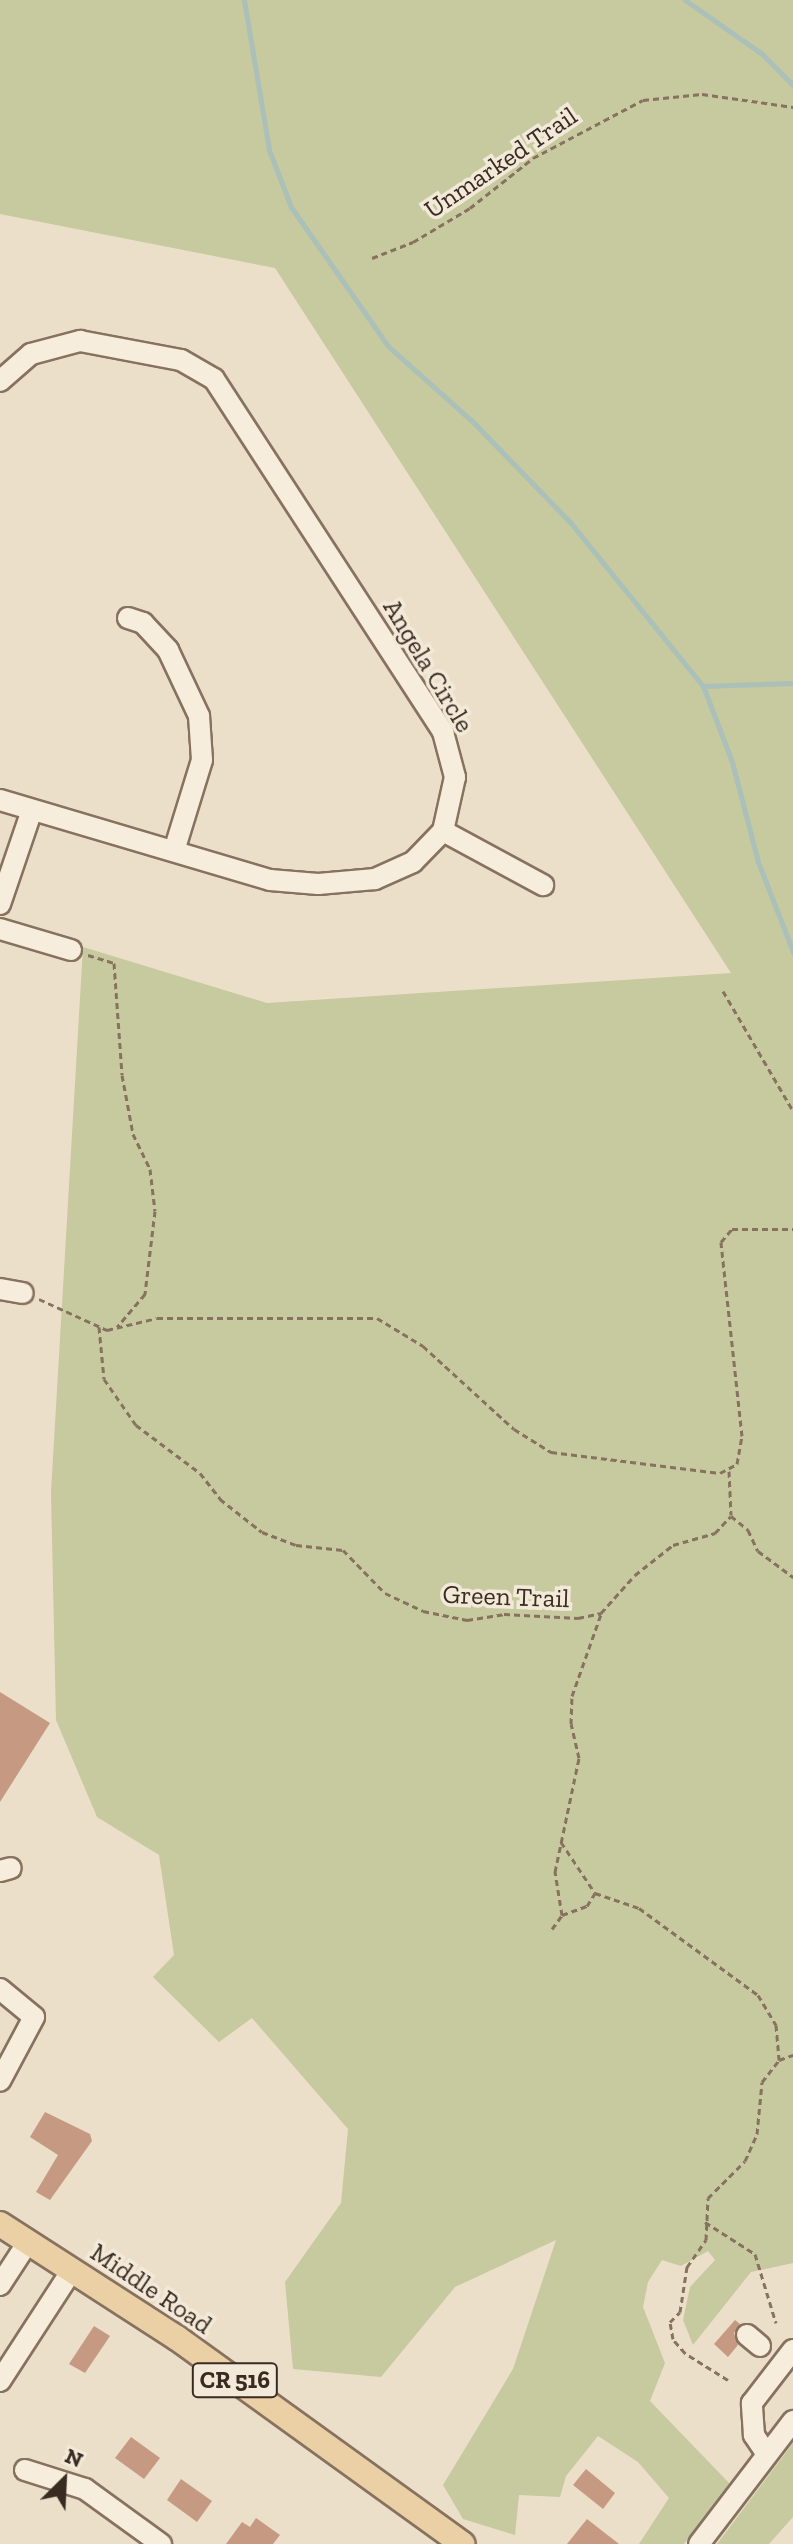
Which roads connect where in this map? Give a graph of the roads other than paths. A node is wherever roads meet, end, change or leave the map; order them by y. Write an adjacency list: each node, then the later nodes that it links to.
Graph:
1 (0, 381): 5 (street, Angela Circle)
2 (128, 618): 6 (street)
3 (0, 800): 4 (street)
4 (31, 813): 6 (street); 8 (street)
5 (443, 831): 6 (street); 7 (street)
6 (174, 851)
7 (543, 885)
8 (0, 904)
9 (0, 929): 10 (street)
10 (71, 950)
11 (0, 1289): 12 (street)
12 (23, 1293)
13 (0, 1989): 14 (street)
14 (0, 2081)
15 (0, 2224): 16 (main road, Middle Road / CR 516)
16 (28, 2242): 17 (main road, Middle Road / CR 516); 18 (street)
17 (72, 2270): 20 (street); 25 (main road, Middle Road / CR 516)
18 (0, 2285)
19 (793, 2350): 22 (street)
20 (0, 2381)
21 (793, 2421): 22 (street)
22 (766, 2453): 26 (street)
23 (25, 2470): 24 (street)
24 (161, 2544)
25 (463, 2544)
26 (699, 2544)

